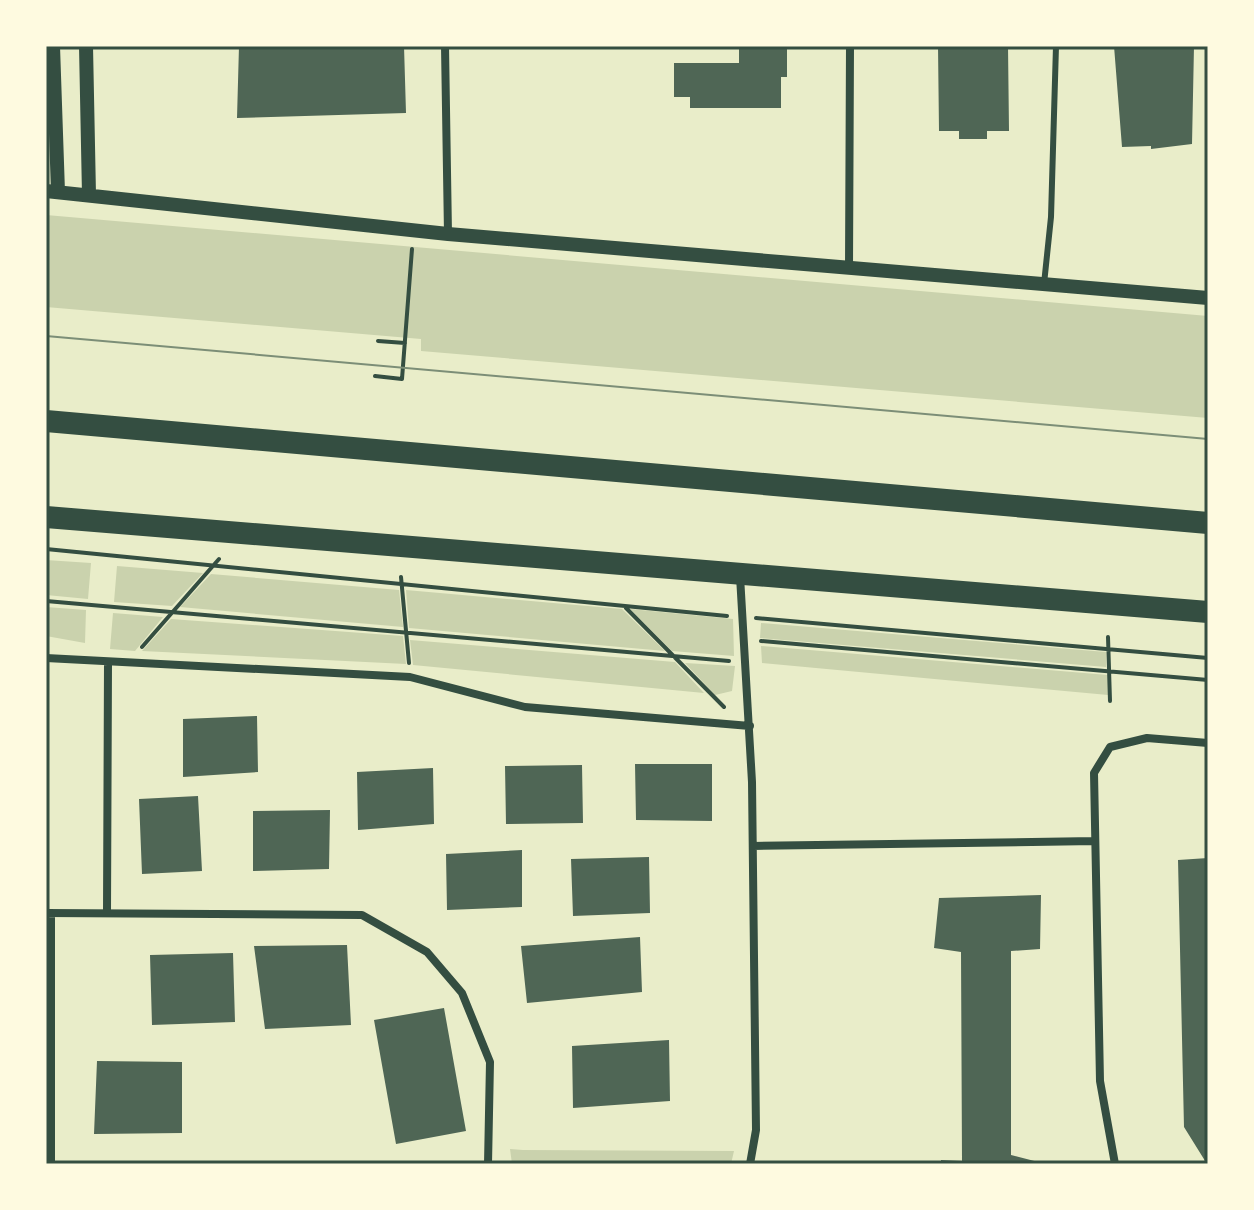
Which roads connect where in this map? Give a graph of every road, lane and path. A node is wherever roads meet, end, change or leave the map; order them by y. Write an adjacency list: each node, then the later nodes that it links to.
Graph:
1 (53, 46): 6 (street)
2 (86, 46): 7 (street)
3 (445, 46): 9 (street)
4 (850, 46): 10 (street)
5 (1056, 46): 11 (lane)
6 (52, 191): 7 (street)
7 (89, 195): 8 (street)
8 (414, 230): 9 (street); 14 (path)
9 (448, 234): 10 (street)
10 (849, 268): 11 (street)
11 (1044, 284): 12 (street)
12 (1208, 298)
13 (378, 341): 14 (path)
14 (405, 343): 15 (path)
15 (375, 376)
16 (46, 421): 18 (highway)
17 (46, 517): 22 (highway)
18 (1208, 523)
19 (46, 549): 21 (path)
20 (219, 559): 21 (path)
21 (214, 565): 24 (path); 27 (path)
22 (740, 571): 28 (highway); 45 (street)
23 (401, 577): 24 (path)
24 (402, 584): 26 (path); 31 (path)
25 (46, 601): 27 (path)
26 (624, 607): 29 (path); 35 (path)
27 (172, 612): 31 (path); 40 (path)
28 (1208, 612)
29 (731, 616)
30 (768, 619): 34 (path)
31 (406, 632): 35 (path); 42 (path)
32 (1108, 637): 34 (path)
33 (761, 641): 41 (path)
34 (1108, 648): 37 (path); 41 (path)
35 (675, 657): 38 (path); 45 (path)
36 (46, 658): 39 (street)
37 (1208, 658)
38 (737, 662)
39 (108, 663): 40 (street); 50 (street)
40 (127, 665): 42 (street)
41 (1109, 671): 43 (path); 44 (path)
42 (410, 677): 45 (street)
43 (1208, 680)
44 (1110, 701)
45 (747, 726): 48 (street)
46 (1208, 743): 47 (street)
47 (1095, 841): 48 (street); 54 (street)
48 (753, 846): 53 (street)
49 (48, 913): 50 (street); 51 (street)
50 (107, 913): 52 (street)
51 (51, 1164)
52 (488, 1164)
53 (750, 1164)
54 (1115, 1164)

